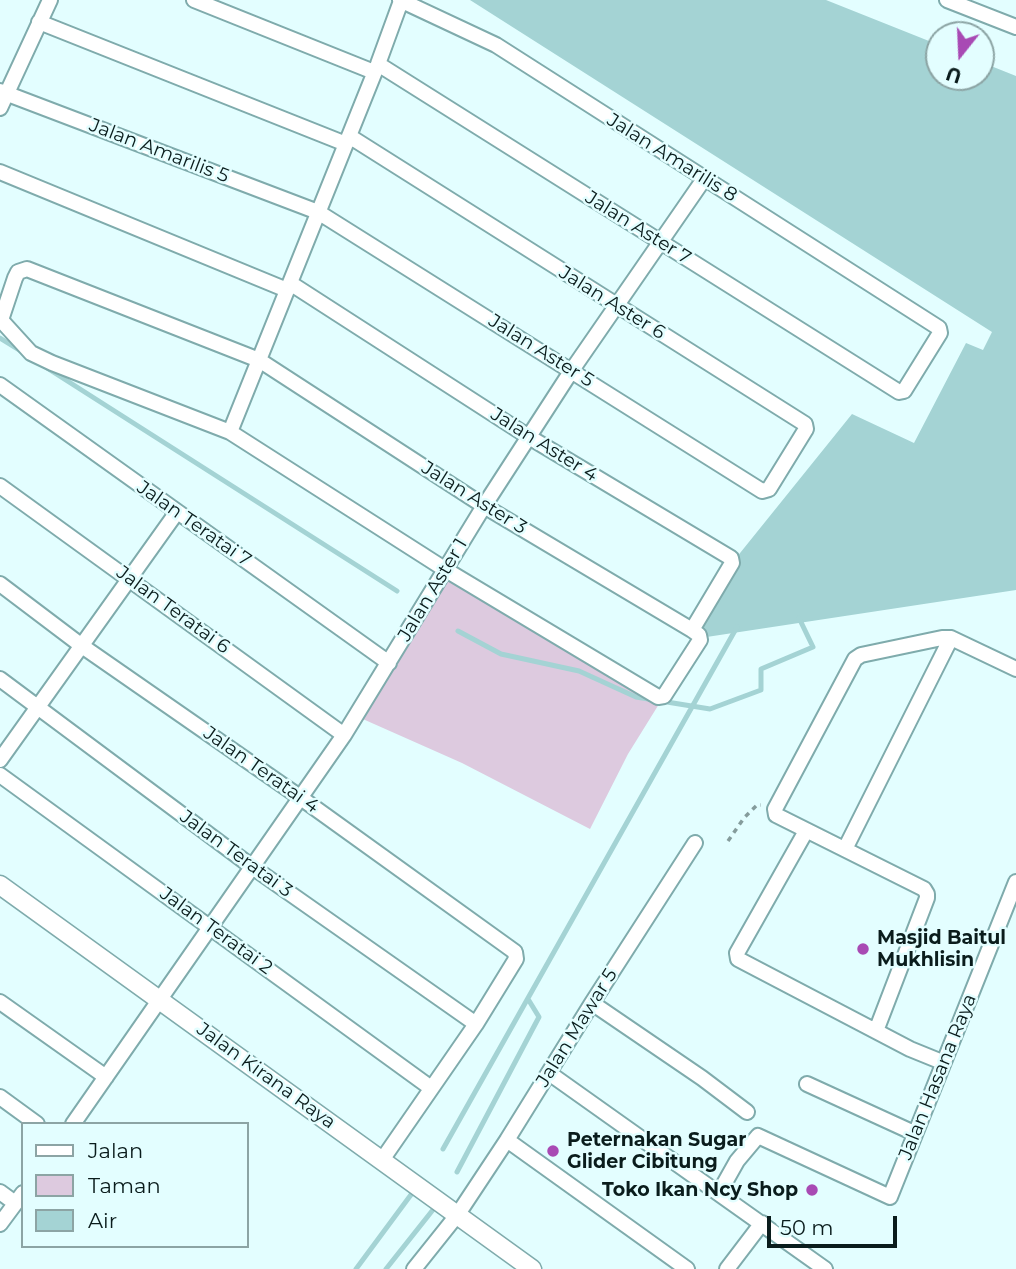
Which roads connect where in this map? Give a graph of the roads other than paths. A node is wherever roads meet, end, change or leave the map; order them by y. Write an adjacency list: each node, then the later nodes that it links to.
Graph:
1 (50, 0): 5 (street)
2 (194, 0): 7 (street, Jalan Aster 7)
3 (400, 0): 7 (street); 12 (street, Jalan Amarilis 8)
4 (947, 0): 6 (street)
5 (39, 22): 8 (street); 10 (street, Jalan Aster 6)
6 (1016, 27)
7 (376, 68): 10 (street); 14 (street, Jalan Aster 7)
8 (3, 92): 9 (street); 13 (street, Jalan Amarilis 5)
9 (0, 108)
10 (347, 140): 13 (street); 16 (street, Jalan Aster 6)
11 (0, 172): 15 (street, Jalan Aster 4)
12 (704, 179): 14 (street, Jalan Aster 1); 21 (street, Jalan Amarilis 8)
13 (318, 212): 15 (street); 19 (street, Jalan Aster 5)
14 (660, 243): 16 (street, Jalan Aster 1); 21 (street, Jalan Aster 7)
15 (288, 287): 18 (street); 23 (street, Jalan Aster 4)
16 (616, 306): 19 (street, Jalan Aster 1); 25 (street, Jalan Aster 6)
17 (1, 319): 18 (street, Jalan Aster 3); 22 (street)
18 (259, 359): 22 (street); 26 (street, Jalan Aster 3)
19 (572, 370): 23 (street, Jalan Aster 1); 25 (street, Jalan Aster 5)
20 (0, 385): 27 (street, Jalan Teratai 7)
21 (899, 392)
22 (230, 432): 28 (street)
23 (529, 437): 26 (street, Jalan Aster 1); 31 (street, Jalan Aster 4)
24 (0, 486): 29 (street, Jalan Teratai 6)
25 (762, 491)
26 (485, 506): 28 (street, Jalan Aster 1); 31 (street, Jalan Aster 3)
27 (177, 512): 29 (street); 34 (street, Jalan Teratai 7)
28 (446, 569): 31 (street); 34 (street, Jalan Aster 1)
29 (130, 579): 33 (street); 38 (street, Jalan Teratai 6)
30 (0, 584): 33 (street, Jalan Teratai 4)
31 (692, 630)
32 (951, 638): 35 (street); 42 (street); 44 (street)
33 (82, 646): 37 (street); 41 (street, Jalan Teratai 4)
34 (389, 663): 38 (street, Jalan Aster 1)
35 (1016, 669)
36 (0, 679): 37 (street, Jalan Teratai 3)
37 (38, 707): 39 (street); 45 (street, Jalan Teratai 3)
38 (344, 735): 41 (street, Jalan Aster 1)
39 (0, 760)
40 (0, 775): 48 (street, Jalan Teratai 2)
41 (301, 798): 45 (street, Jalan Aster 1); 52 (street, Jalan Teratai 4)
42 (806, 831): 44 (street); 53 (street)
43 (695, 843): 51 (street, Jalan Mawar 5)
44 (845, 849): 53 (street)
45 (251, 866): 48 (street, Jalan Aster 1); 52 (street, Jalan Teratai 3)
46 (1016, 882): 54 (street, Jalan Hasana Raya)
47 (0, 885): 49 (street, Jalan Kirana Raya)
48 (210, 927): 49 (street, Jalan Aster 1); 58 (street, Jalan Teratai 2)
49 (160, 1000): 56 (street, Jalan Aster 1); 65 (street, Jalan Kirana Raya)
50 (0, 1002): 56 (street)
51 (592, 1003): 55 (street, Jalan Mawar 5); 60 (street)
52 (476, 1024): 58 (street)
53 (876, 1031): 54 (street)
54 (942, 1062): 63 (street, Jalan Hasana Raya)
55 (549, 1073): 64 (street, Jalan Mawar 5); 67 (street)
56 (106, 1077): 62 (street, Jalan Aster 1)
57 (807, 1084): 63 (street)
58 (431, 1087): 65 (street)
59 (0, 1097): 61 (street)
60 (747, 1112)
61 (34, 1122)
62 (74, 1122)
63 (914, 1133): 67 (street, Jalan Hasana Raya)
64 (507, 1140): 69 (street, Jalan Mawar 5); 74 (street)
65 (382, 1160): 69 (street, Jalan Kirana Raya)
66 (0, 1192): 68 (street)
67 (719, 1193): 70 (street)
68 (19, 1198): 71 (street)
69 (458, 1213): 72 (street, Jalan Mawar 5); 73 (street, Jalan Kirana Raya)
70 (762, 1223): 75 (street); 76 (street)
71 (0, 1224)
72 (414, 1269)
73 (532, 1269)
74 (687, 1269)
75 (727, 1269)
76 (825, 1269)

